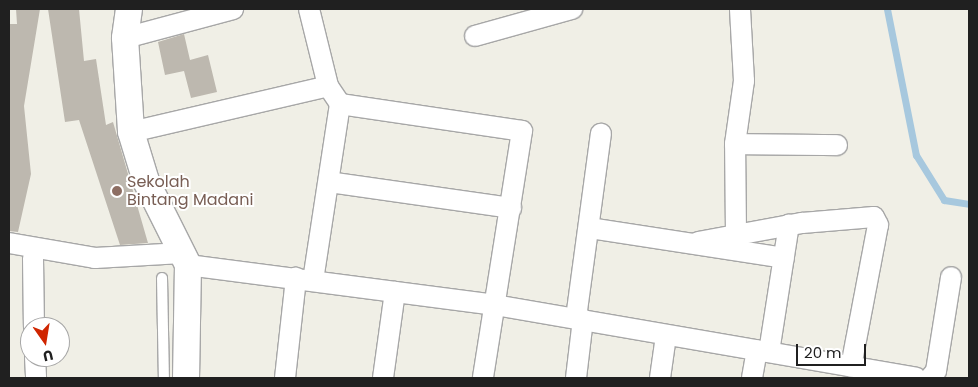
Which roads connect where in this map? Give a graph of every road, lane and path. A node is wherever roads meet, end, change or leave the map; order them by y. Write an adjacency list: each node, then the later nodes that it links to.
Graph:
1 (129, 9): 7 (street)
2 (233, 9): 7 (street)
3 (309, 9): 8 (street)
4 (572, 9): 6 (street)
5 (740, 9): 12 (street)
6 (475, 36)
7 (125, 38): 10 (street)
8 (328, 86): 9 (street); 10 (street)
9 (340, 104): 14 (street); 15 (street)
10 (131, 132): 23 (street)
11 (601, 134): 17 (street)
12 (736, 144): 13 (street); 18 (street)
13 (837, 145)
14 (329, 182): 15 (street); 26 (street)
15 (511, 208): 28 (street)
16 (789, 226): 18 (street); 22 (street); 33 (street)
17 (589, 228): 19 (street); 30 (street)
18 (736, 233): 19 (street)
19 (698, 242): 22 (street)
20 (9, 243): 23 (street)
21 (33, 258): 29 (street)
22 (784, 258): 32 (street)
23 (185, 259): 26 (street); 35 (street)
24 (951, 277): 43 (street)
25 (162, 278): 34 (lane)
26 (304, 279): 27 (street); 36 (street)
27 (395, 292): 28 (street); 37 (street)
28 (495, 305): 30 (street); 38 (street)
29 (34, 317)
30 (580, 319): 31 (street); 39 (street)
31 (666, 336): 32 (street); 40 (street)
32 (763, 351): 33 (street); 41 (street)
33 (841, 369): 42 (street)
34 (164, 378)
35 (186, 378)
36 (285, 378)
37 (383, 378)
38 (483, 378)
39 (576, 378)
40 (660, 378)
41 (752, 378)
42 (916, 378)
43 (930, 378)

